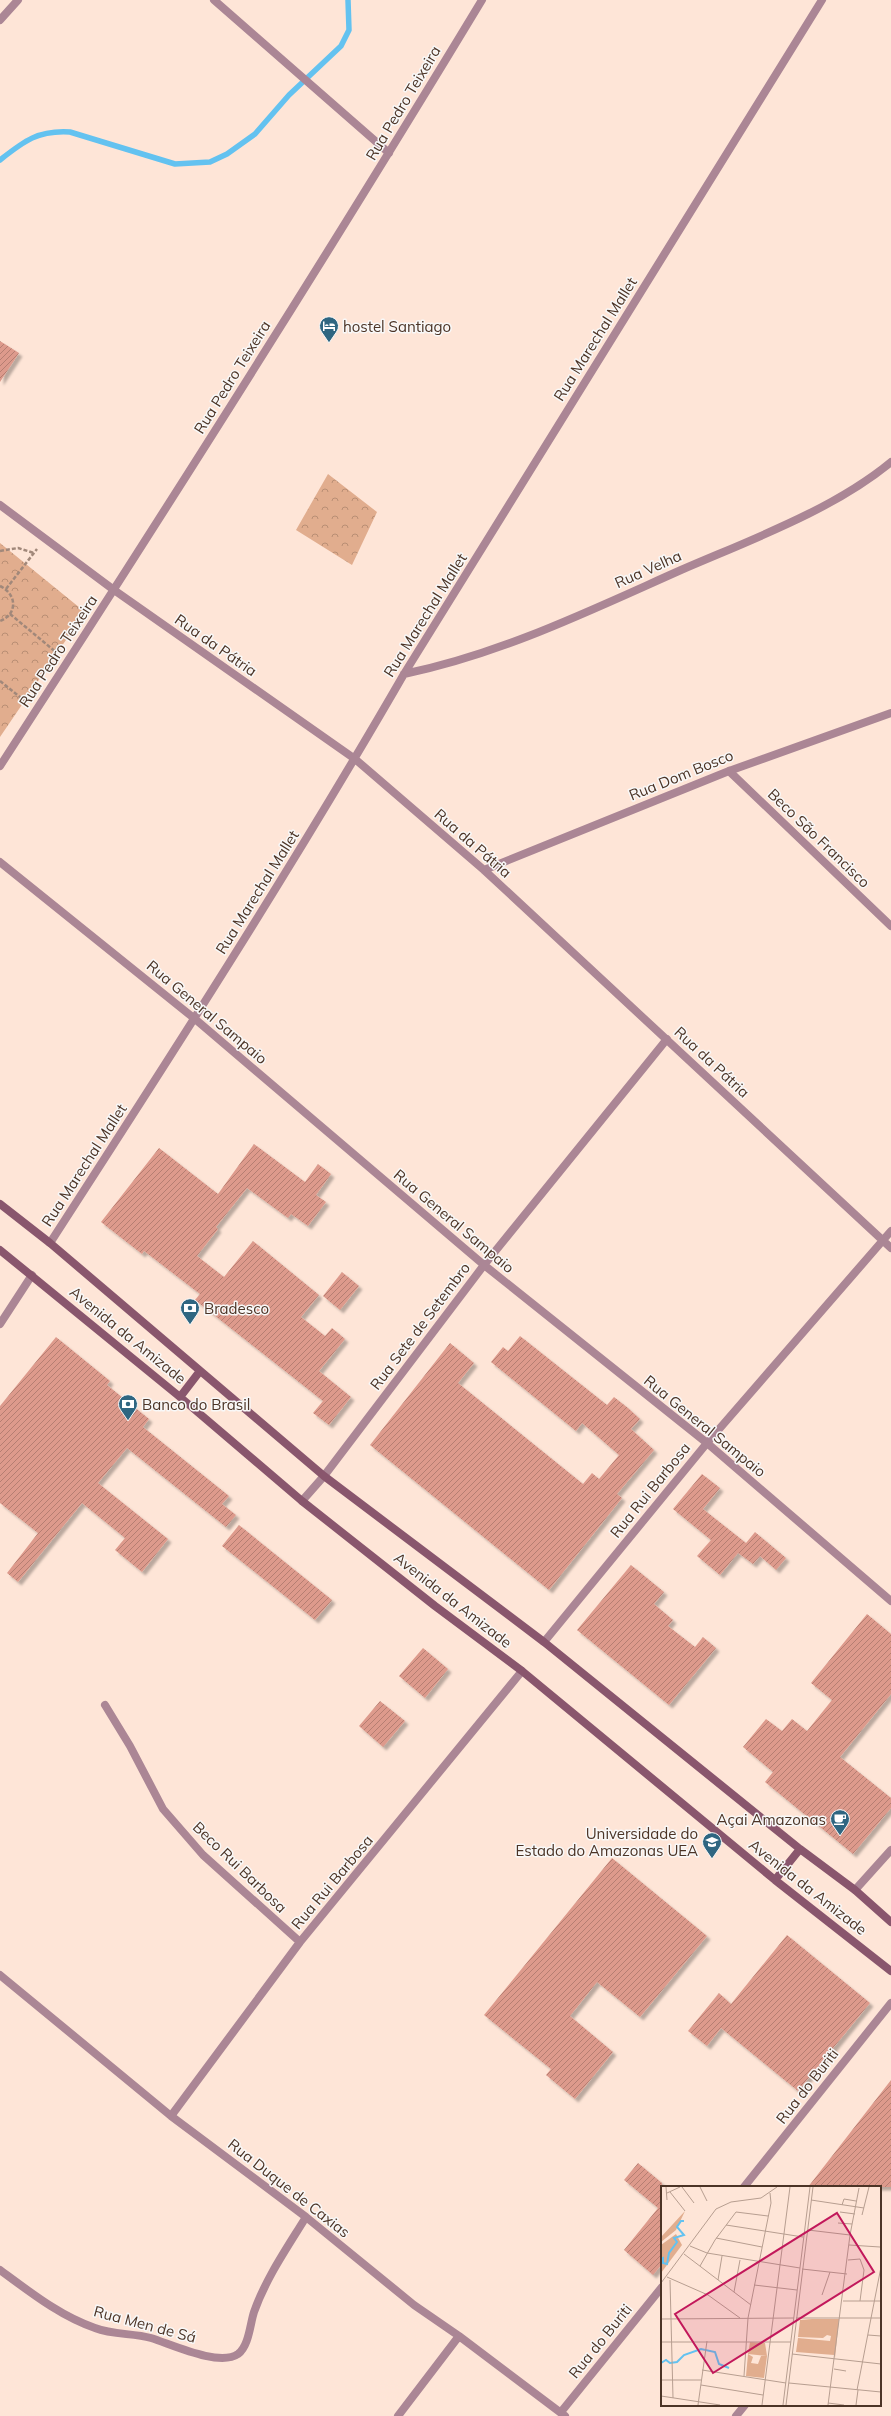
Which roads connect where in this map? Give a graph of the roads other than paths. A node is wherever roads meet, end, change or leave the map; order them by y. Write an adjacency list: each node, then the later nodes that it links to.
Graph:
1 (18, 0): 5 (street)
2 (214, 0): 6 (street)
3 (482, 0): 6 (street, Rua Pedro Teixeira)
4 (822, 0): 10 (street, Rua Marechal Mallet)
5 (0, 20)
6 (389, 153): 9 (street, Rua Pedro Teixeira)
7 (891, 462): 10 (street, Rua Velha)
8 (0, 505): 9 (street, Rua da Pátria)
9 (114, 590): 12 (street, Rua da Pátria); 13 (street, Rua Pedro Teixeira)
10 (404, 674): 12 (street, Rua Marechal Mallet)
11 (891, 713): 14 (street, Rua Dom Bosco)
12 (355, 759): 16 (street, Rua da Pátria); 18 (street, Rua Marechal Mallet)
13 (0, 766)
14 (729, 770): 16 (street, Rua Dom Bosco); 17 (street, Beco São Francisco)
15 (0, 862): 18 (street, Rua General Sampaio)
16 (484, 870): 19 (street, Rua da Pátria)
17 (891, 926)
18 (195, 1019): 23 (street, Rua Marechal Mallet); 26 (street, Rua General Sampaio)
19 (667, 1039): 22 (street, Rua da Pátria); 26 (street, Rua Sete de Setembro)
20 (0, 1204): 23 (main road, Avenida da Amizade)
21 (891, 1231): 22 (street, Rua Rui Barbosa)
22 (883, 1240): 24 (street, Rua da Pátria); 31 (street, Rua Rui Barbosa)
23 (50, 1243): 29 (main road, Avenida da Amizade)
24 (891, 1248)
25 (0, 1250): 27 (main road, Avenida da Amizade)
26 (484, 1265): 31 (street, Rua General Sampaio); 32 (street, Rua Sete de Setembro)
27 (32, 1275): 28 (street); 30 (main road, Avenida da Amizade)
28 (0, 1324)
29 (200, 1371): 30 (main road); 32 (main road, Avenida da Amizade)
30 (180, 1397): 33 (main road, Avenida da Amizade)
31 (707, 1443): 34 (street, Rua General Sampaio); 35 (street, Rua Rui Barbosa)
32 (324, 1476): 33 (street, Rua Sete de Setembro); 35 (main road, Avenida da Amizade)
33 (302, 1501): 36 (main road, Avenida da Amizade)
34 (891, 1601)
35 (544, 1642): 38 (main road, Avenida da Amizade)
36 (522, 1671): 40 (main road, Avenida da Amizade); 43 (street, Rua Rui Barbosa)
37 (105, 1705): 43 (street, Beco Rui Barbosa)
38 (800, 1849): 40 (main road); 41 (main road, Avenida da Amizade)
39 (891, 1850): 41 (street)
40 (776, 1880): 44 (main road, Avenida da Amizade)
41 (855, 1890): 42 (main road, Avenida da Amizade)
42 (891, 1922)
43 (300, 1942): 47 (street, Rua Rui Barbosa)
44 (891, 1971)
45 (0, 1975): 47 (street, Rua Duque de Caxias)
46 (891, 2003): 48 (street, Rua do Buriti)
47 (171, 2116): 49 (street, Rua Duque de Caxias)
48 (745, 2186)
49 (306, 2217): 50 (street, Rua Men de Sá); 52 (street, Rua Duque de Caxias)
50 (0, 2270)
51 (661, 2289): 54 (street, Rua do Buriti)
52 (459, 2336): 54 (street, Rua Duque de Caxias); 55 (street)
53 (744, 2406): 56 (street)
54 (563, 2414)
55 (398, 2416)
56 (736, 2416)

